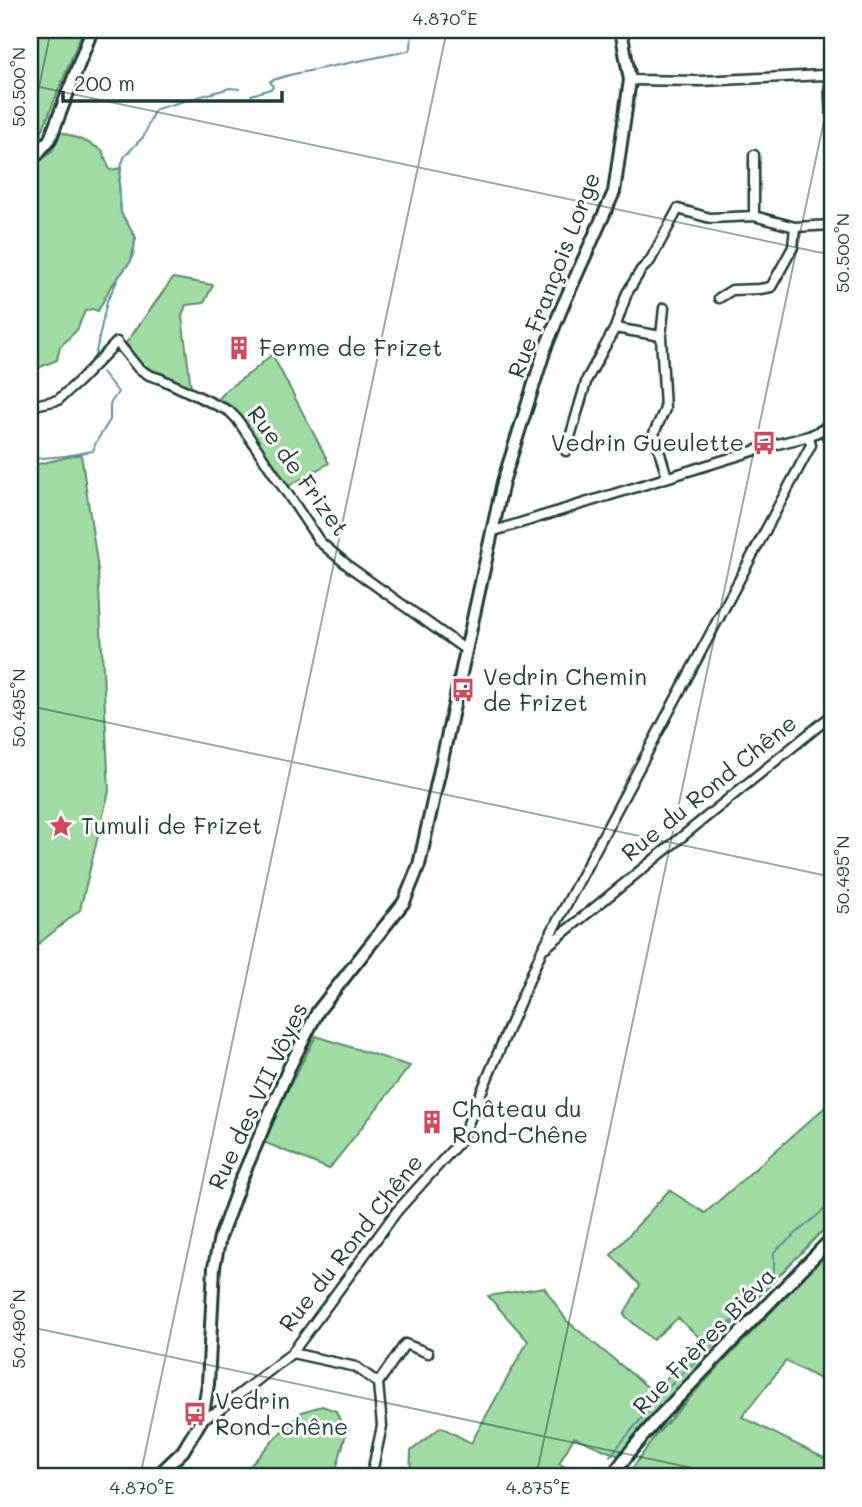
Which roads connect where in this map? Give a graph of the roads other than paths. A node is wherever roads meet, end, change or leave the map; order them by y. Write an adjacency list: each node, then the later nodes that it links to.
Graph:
1 (92, 30): 7 (street)
2 (621, 30): 3 (street, Rue François Lorge)
3 (630, 80): 4 (street); 21 (street, Rue François Lorge)
4 (832, 81): 5 (street)
5 (832, 111)
6 (754, 155): 8 (street)
7 (30, 162)
8 (754, 216): 10 (street); 13 (street)
9 (832, 225): 10 (street)
10 (795, 227): 11 (street)
11 (719, 298)
12 (664, 308): 14 (street)
13 (615, 328): 14 (street); 19 (street)
14 (661, 336): 20 (street)
15 (30, 406): 22 (street, Rue de Frizet)
16 (829, 426): 17 (street); 18 (street)
17 (809, 436): 20 (street); 24 (street)
18 (832, 446)
19 (566, 450)
20 (667, 477): 21 (street)
21 (491, 532): 22 (street, Rue des VII Vôyes)
22 (466, 650): 29 (street, Rue des VII Vôyes)
23 (832, 715): 24 (street, Rue du Rond Chêne)
24 (541, 951): 26 (street, Rue du Rond Chêne)
25 (832, 1238): 32 (street, Rue Frères Biéva)
26 (292, 1353): 28 (street); 29 (street, Rue du Rond Chêne)
27 (428, 1353): 28 (street)
28 (378, 1383): 31 (street)
29 (202, 1419): 30 (street, Rue du Rond Chêne)
30 (156, 1477)
31 (371, 1477)
32 (611, 1477)

